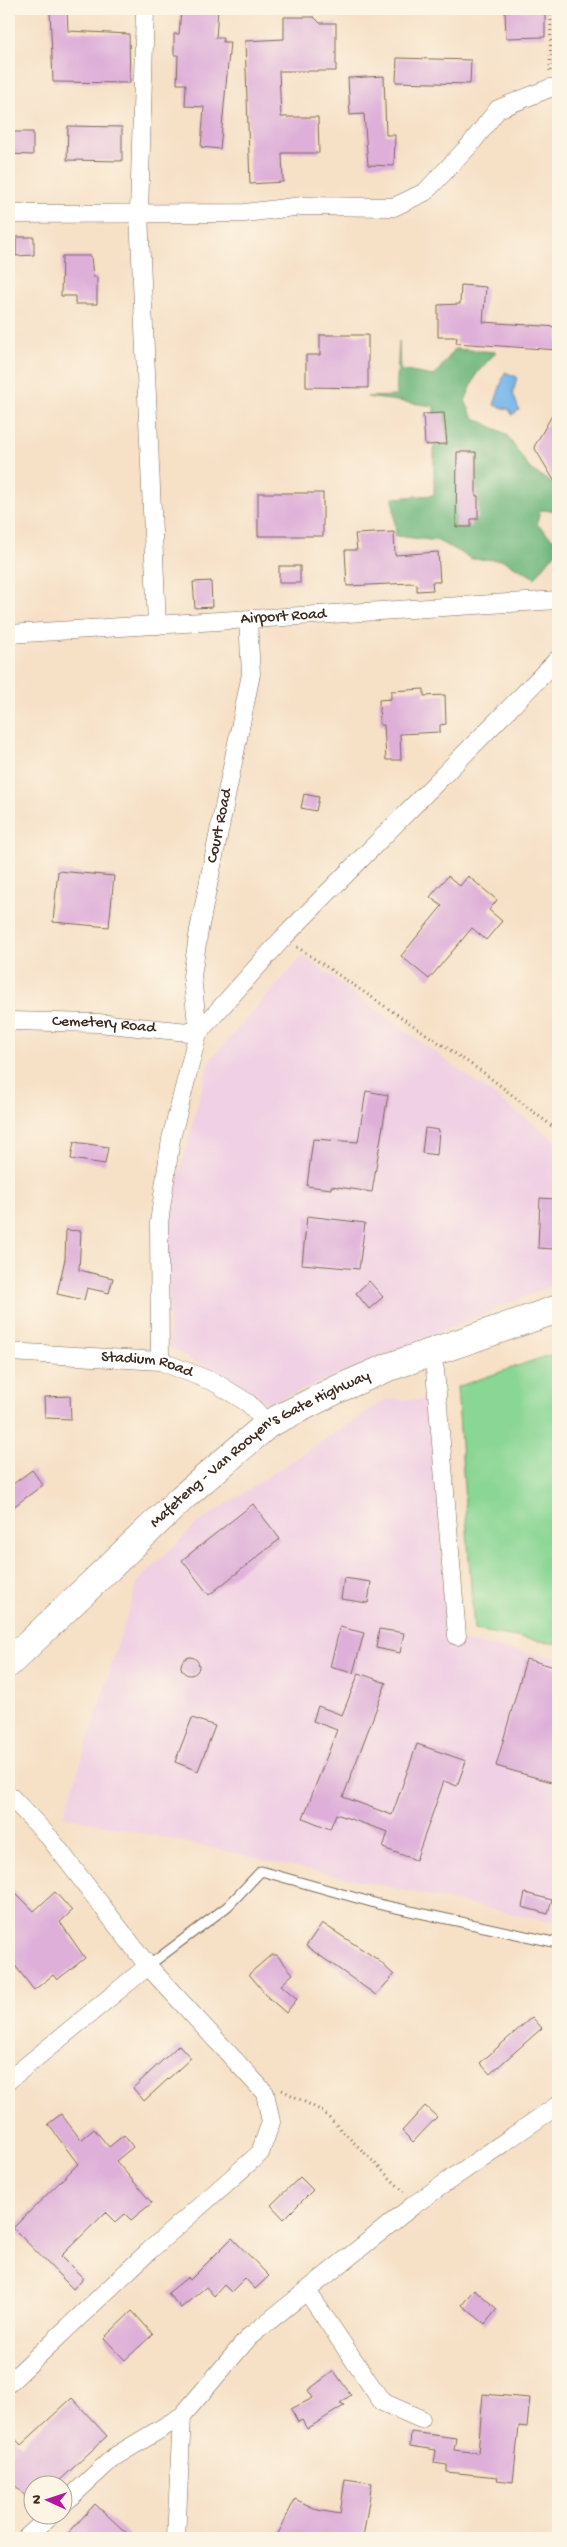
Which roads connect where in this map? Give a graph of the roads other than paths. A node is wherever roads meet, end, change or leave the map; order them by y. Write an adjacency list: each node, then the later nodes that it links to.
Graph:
1 (145, 9): 3 (street)
2 (554, 88): 3 (street)
3 (139, 213): 4 (street); 7 (street)
4 (9, 214)
5 (558, 600): 6 (street, Airport Road)
6 (248, 620): 7 (street, Airport Road); 11 (street, Court Road)
7 (158, 625): 8 (street, Airport Road)
8 (9, 634)
9 (558, 659): 11 (street)
10 (9, 1021): 11 (street, Cemetery Road)
11 (198, 1033): 15 (street)
12 (558, 1309): 14 (main road, Mafeteng - Van Rooyen's Gate Highway)
13 (9, 1352): 15 (street, Stadium Road)
14 (430, 1353): 16 (main road, Mafeteng - Van Rooyen's Gate Highway); 17 (street)
15 (160, 1361): 16 (street, Stadium Road)
16 (268, 1424): 18 (main road, Mafeteng - Van Rooyen's Gate Highway)
17 (457, 1636)
18 (9, 1663)
19 (9, 1795): 21 (street)
20 (558, 1943): 21 (lane)
21 (148, 1966): 22 (street); 25 (street)
22 (9, 2080)
23 (558, 2105): 24 (street)
24 (307, 2290): 26 (street); 27 (street)
25 (9, 2383)
26 (182, 2416): 28 (street); 31 (street)
27 (421, 2419)
28 (72, 2496)
29 (41, 2524): 30 (street)
30 (26, 2538)
31 (176, 2538)

